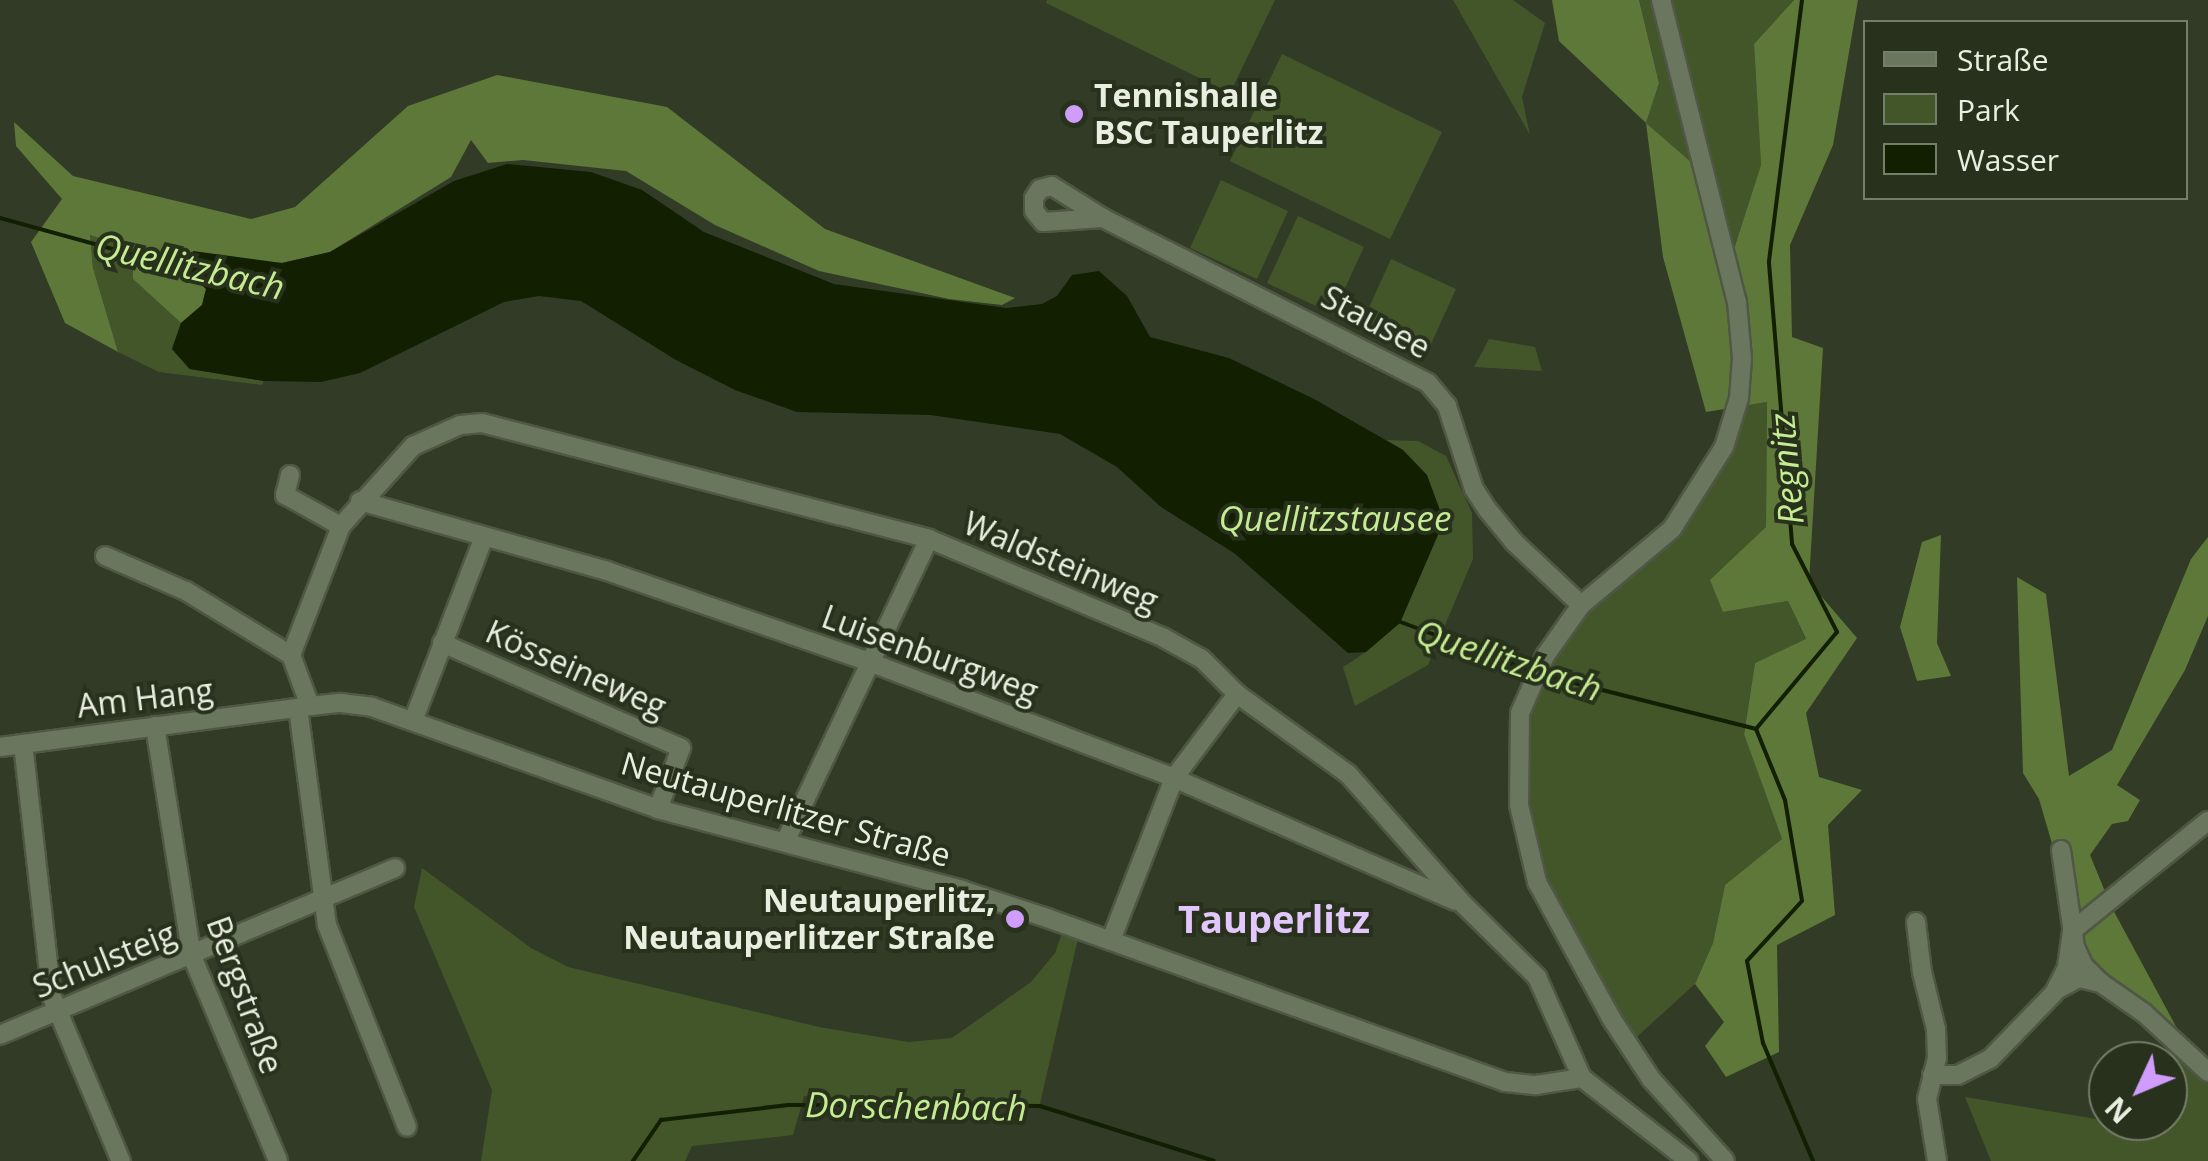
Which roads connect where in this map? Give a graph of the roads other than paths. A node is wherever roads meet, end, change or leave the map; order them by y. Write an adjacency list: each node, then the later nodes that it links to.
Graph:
1 (1661, 0): 9 (street)
2 (1103, 218): 9 (street, Stausee)
3 (290, 475): 5 (street)
4 (360, 501): 5 (street, Waldsteinweg); 6 (street, Luisenburgweg); 7 (street, Waldsteinweg)
5 (341, 526): 11 (street, Waldsteinweg)
6 (484, 537): 10 (street, Kösseineweg); 12 (street, Luisenburgweg)
7 (929, 539): 12 (street); 13 (street, Waldsteinweg)
8 (105, 556): 11 (street)
9 (1581, 605): 42 (street)
10 (442, 643): 15 (street, Kösseineweg); 20 (street, Kösseineweg)
11 (291, 655): 14 (street)
12 (872, 663): 19 (street, Luisenburgweg); 22 (street)
13 (1236, 694): 19 (street); 26 (street, Waldsteinweg)
14 (304, 707): 15 (street, Neutauperlitzer Straße); 16 (street, Am Hang); 25 (street)
15 (412, 721): 20 (street, Neutauperlitzer Straße)
16 (155, 726): 17 (street, Am Hang); 30 (street, Bergstraße)
17 (23, 744): 18 (street, Am Hang); 33 (street)
18 (0, 748)
19 (1174, 778): 26 (street, Luisenburgweg); 29 (street)
20 (658, 809): 22 (street, Neutauperlitzer Straße)
21 (2208, 821): 28 (street)
22 (784, 842): 29 (street, Neutauperlitzer Straße)
23 (2061, 850): 28 (street)
24 (395, 868): 25 (street, Schulsteig)
25 (323, 901): 30 (street, Schulsteig); 38 (street)
26 (1464, 905): 37 (street, Waldsteinweg)
27 (1916, 922): 36 (street)
28 (2072, 931): 31 (street); 32 (street)
29 (1111, 940): 37 (street, Neutauperlitzer Straße)
30 (192, 956): 33 (street, Schulsteig); 40 (street, Bergstraße)
31 (2102, 983): 32 (street); 35 (street)
32 (2054, 993): 36 (street)
33 (59, 1011): 34 (street, Schulsteig); 39 (street)
34 (0, 1035)
35 (2208, 1072)
36 (1932, 1075): 43 (street)
37 (1582, 1078): 41 (street)
38 (407, 1126)
39 (121, 1161)
40 (278, 1161)
41 (1689, 1161)
42 (1725, 1161)
43 (1937, 1161)

